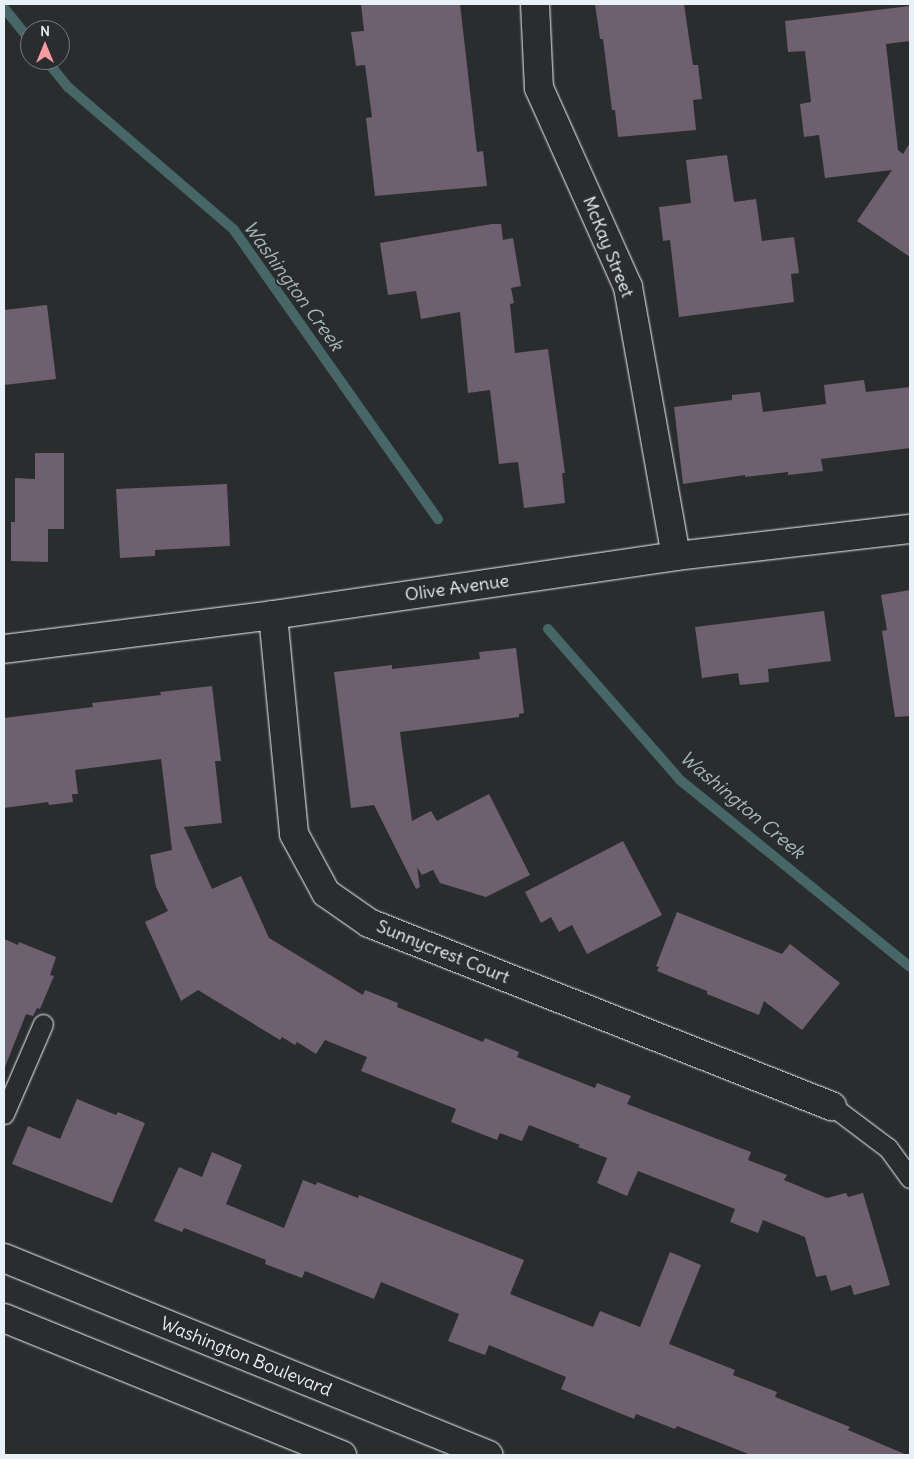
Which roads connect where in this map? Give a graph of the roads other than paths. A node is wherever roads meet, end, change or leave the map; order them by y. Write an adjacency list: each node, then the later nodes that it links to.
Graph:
1 (535, 4): 3 (street, McKay Street)
2 (910, 529): 3 (street, Olive Avenue)
3 (676, 556): 4 (street, Olive Avenue)
4 (273, 615): 5 (street, Olive Avenue); 7 (street, Sunnycrest Court)
5 (4, 649)
6 (43, 1024): 8 (lane)
7 (832, 1106): 9 (lane)
8 (4, 1114)
9 (910, 1178)
10 (4, 1258): 13 (street, Washington Boulevard)
11 (4, 1318): 12 (street)
12 (342, 1455)
13 (489, 1455)

